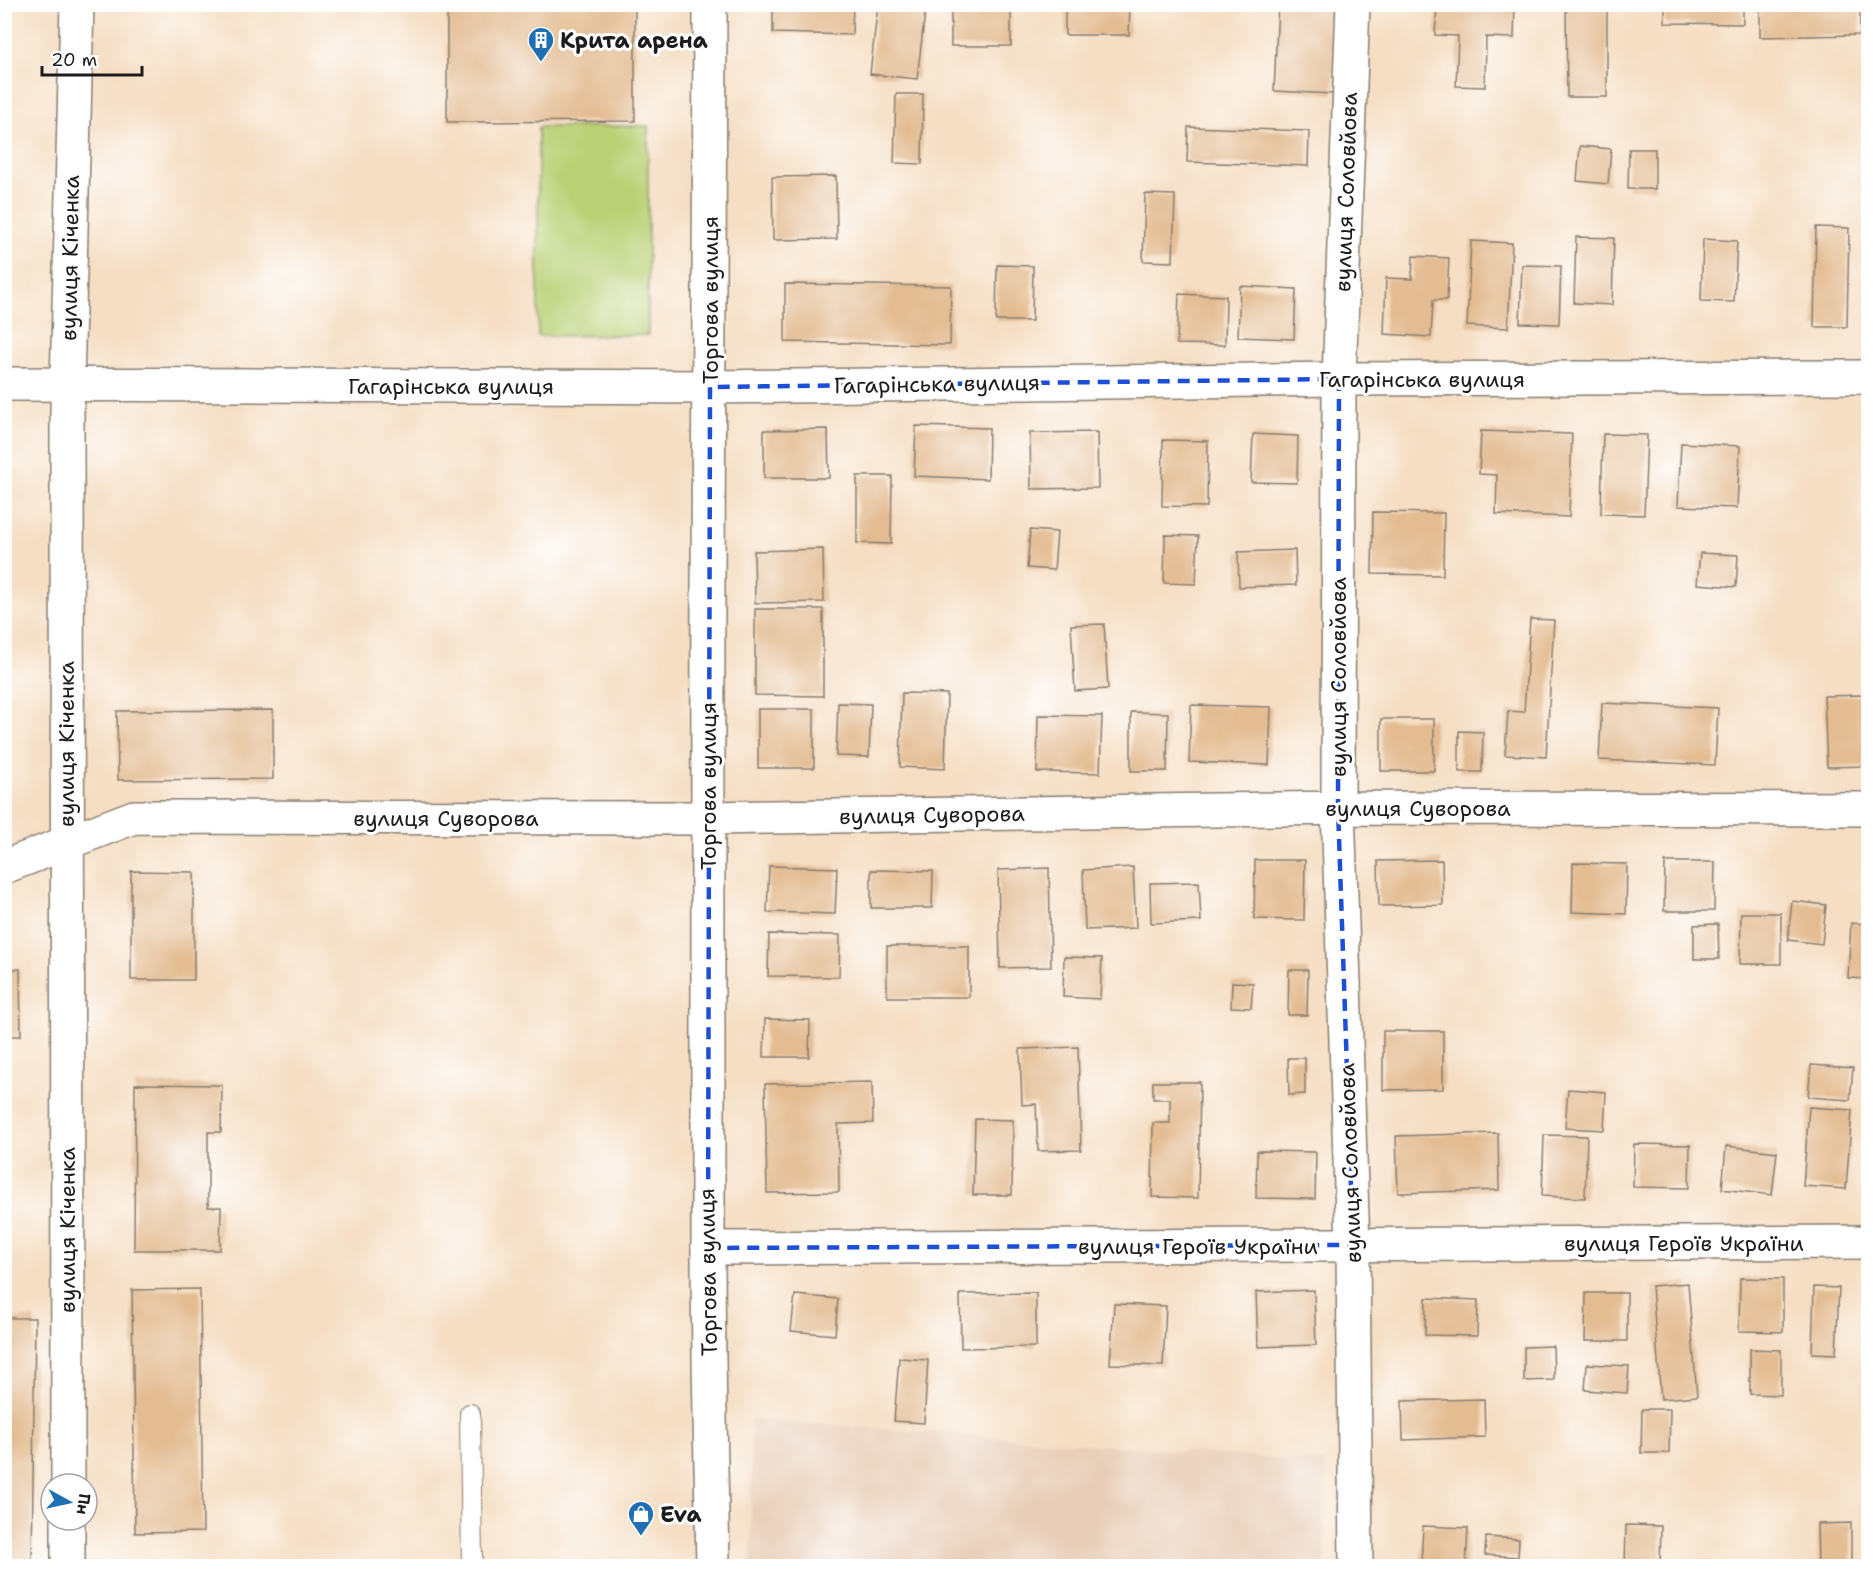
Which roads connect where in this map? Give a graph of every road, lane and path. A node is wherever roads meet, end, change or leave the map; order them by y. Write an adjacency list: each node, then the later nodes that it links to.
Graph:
1 (77, 4): 7 (street, вулиця Кіченка)
2 (710, 4): 8 (street, Торгова вулиця)
3 (1353, 4): 5 (street, вулиця Соловйова)
4 (1869, 377): 5 (street, Гагарінська вулиця)
5 (1339, 379): 8 (street, Гагарінська вулиця); 9 (street, вулиця Соловйова)
6 (4, 384): 7 (street, Гагарінська вулиця)
7 (67, 384): 8 (street, Гагарінська вулиця); 12 (street, вулиця Кіченка)
8 (710, 387): 11 (street, Торгова вулиця)
9 (1338, 808): 10 (street, вулиця Суворова); 11 (street, вулиця Суворова); 15 (street, вулиця Соловйова)
10 (1869, 809)
11 (707, 818): 12 (street, вулиця Суворова); 16 (street, Торгова вулиця)
12 (66, 844): 13 (street, вулиця Суворова); 18 (street, вулиця Кіченка)
13 (4, 867)
14 (1869, 1242): 15 (street, вулиця Героїв України)
15 (1353, 1245): 16 (street, вулиця Героїв України); 23 (street, вулиця Соловйова)
16 (708, 1248): 22 (street, Торгова вулиця)
17 (470, 1414): 21 (lane)
18 (68, 1472)
19 (68, 1532): 20 (street)
20 (68, 1566)
21 (472, 1566)
22 (712, 1566)
23 (1356, 1566)

